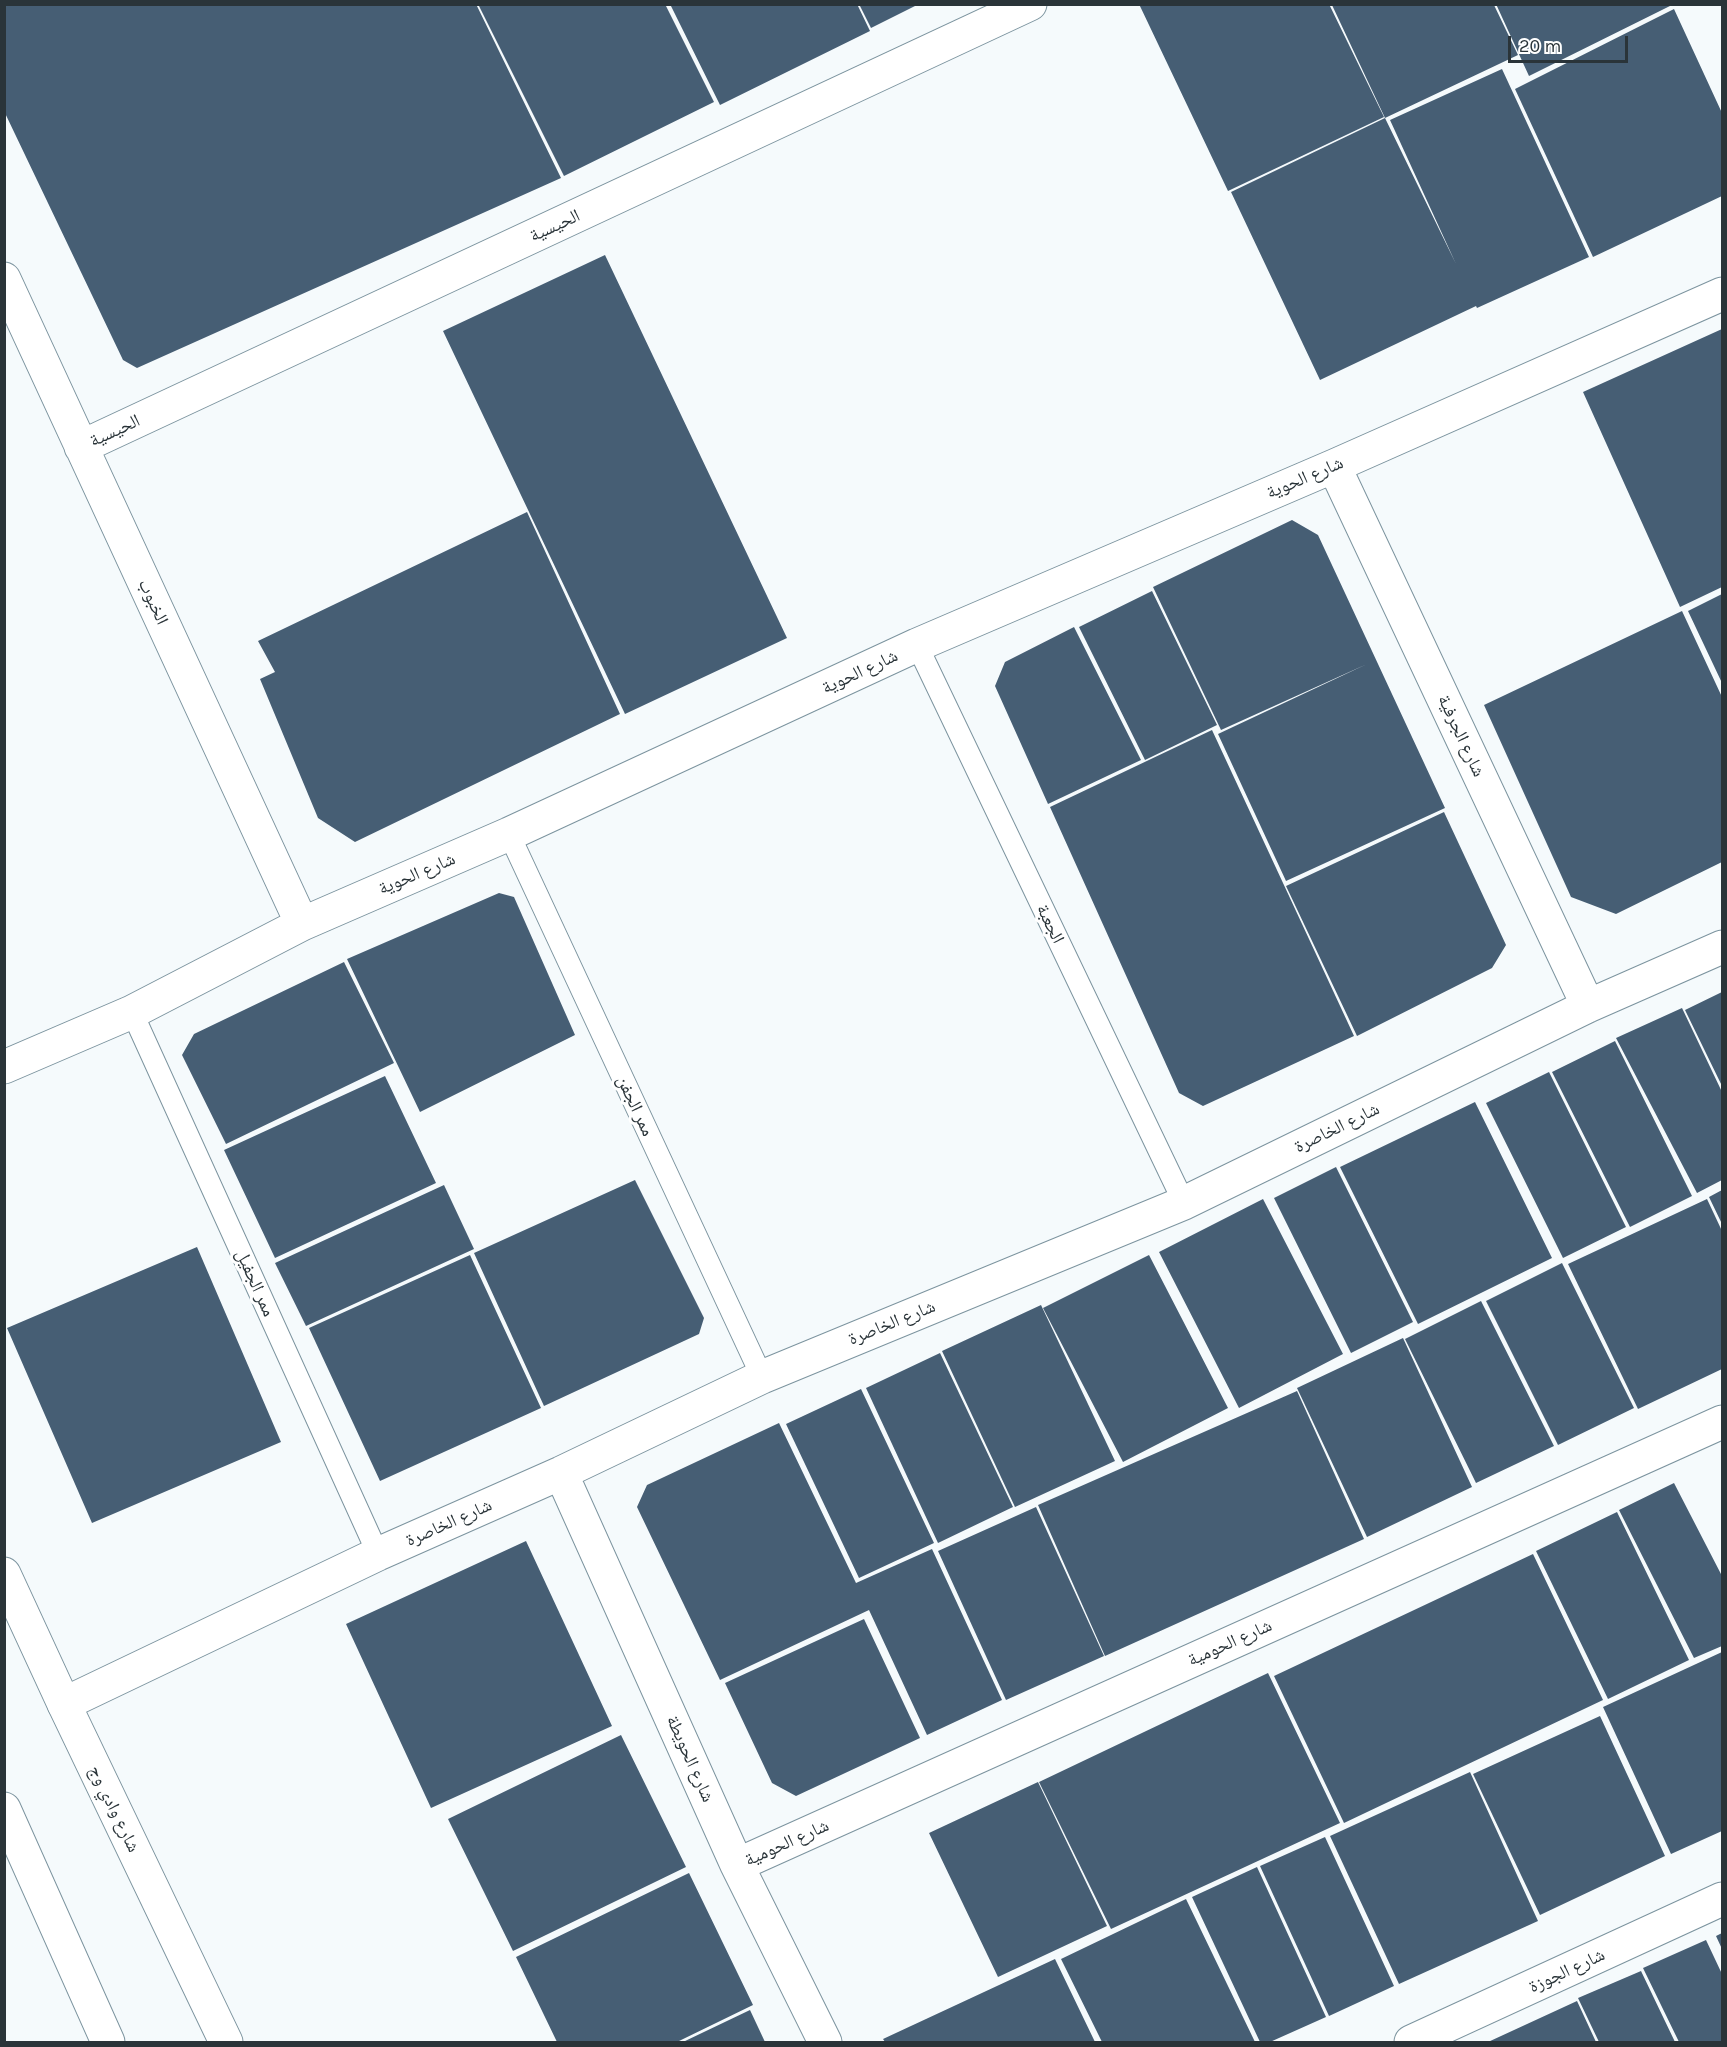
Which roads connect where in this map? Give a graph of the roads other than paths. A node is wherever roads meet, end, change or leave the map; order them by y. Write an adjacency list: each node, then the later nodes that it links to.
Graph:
1 (1030, 4): 4 (street, الحيسية)
2 (4, 279): 4 (street, الخبوب)
3 (1722, 294): 5 (street, شارع الحوية)
4 (81, 447): 8 (street, الخبوب)
5 (1334, 465): 6 (street, شارع الحوية); 10 (street, شارع الجرفية)
6 (917, 645): 7 (street, شارع الحوية); 13 (lane, الجعبة)
7 (509, 834): 8 (street, شارع الحوية); 14 (lane, ممر الجفن)
8 (302, 924): 11 (street, شارع الحوية)
9 (1722, 947): 10 (street, شارع الخاصرة)
10 (1588, 1006): 13 (street, شارع الخاصرة)
11 (132, 1012): 12 (street, شارع الحوية); 17 (lane, ممر الجفيل)
12 (4, 1067)
13 (1184, 1203): 14 (street, شارع الخاصرة)
14 (762, 1377): 16 (street, شارع الخاصرة)
15 (1722, 1422): 21 (street, شارع الحومية)
16 (561, 1473): 17 (street, شارع الخاصرة); 21 (street, شارع الحويطة)
17 (378, 1554): 19 (street, شارع الخاصرة)
18 (4, 1574): 19 (street, شارع وادي وج)
19 (64, 1704): 24 (street, شارع وادي وج)
20 (4, 1809): 23 (street)
21 (737, 1865): 25 (street, شارع الحويطة)
22 (1722, 1899): 26 (street, شارع الجوزة)
23 (108, 2043)
24 (226, 2043)
25 (825, 2043)
26 (1411, 2043)

